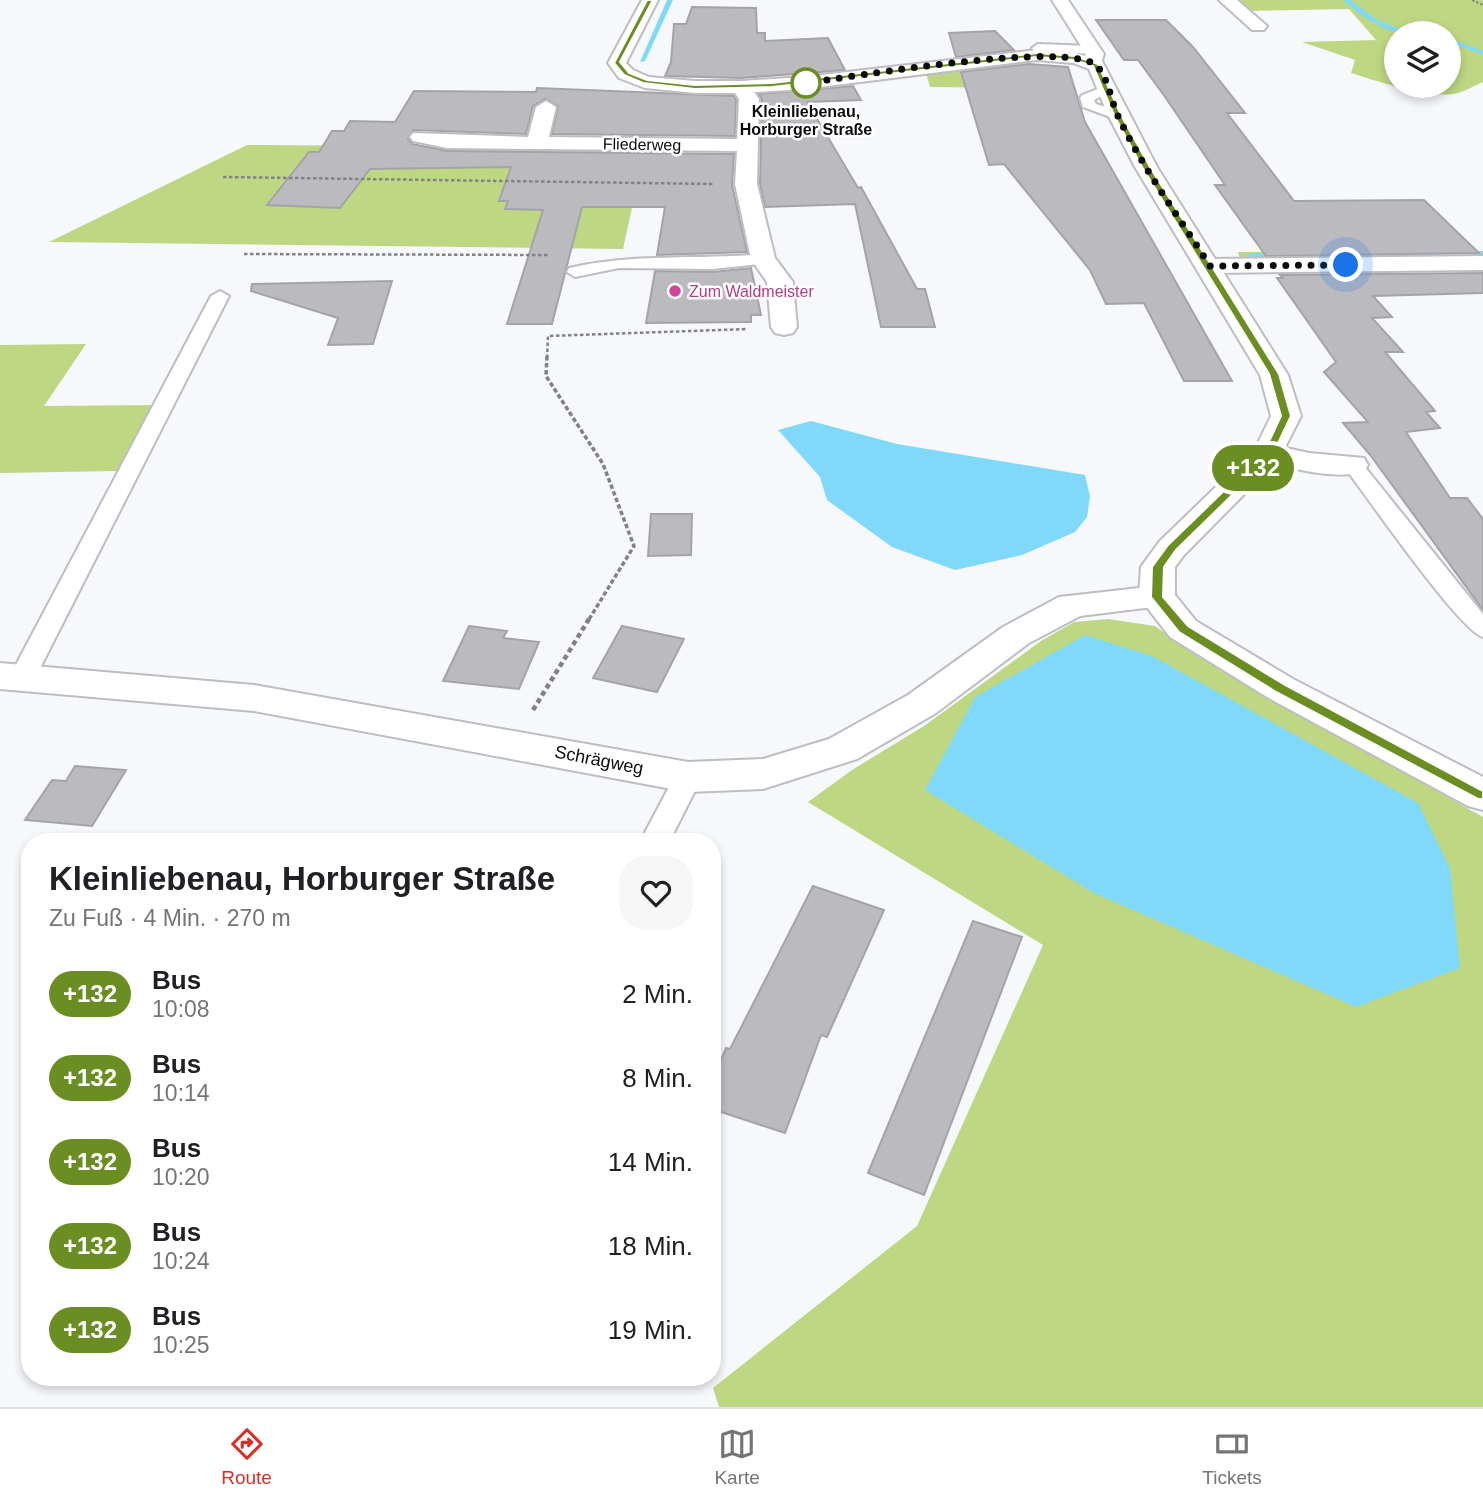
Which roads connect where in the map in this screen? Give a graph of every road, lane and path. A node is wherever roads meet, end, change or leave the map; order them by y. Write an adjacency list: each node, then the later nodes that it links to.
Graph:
1 (650, 0): 9 (street)
2 (1060, 0): 8 (street)
3 (1227, 0): 6 (street)
4 (1472, 0): 5 (path)
5 (1483, 5)
6 (1258, 26)
7 (1038, 48): 8 (lane)
8 (1091, 56): 9 (street); 21 (street)
9 (741, 87): 13 (street)
10 (546, 107): 12 (street)
11 (420, 137): 12 (street, Fliederweg)
12 (537, 143): 13 (street, Fliederweg)
13 (747, 145): 16 (street)
14 (223, 177): 15 (path)
15 (721, 184): 16 (street)
16 (746, 184): 18 (street)
17 (244, 254): 19 (path)
18 (763, 259): 19 (lane); 24 (street)
19 (619, 263): 22 (lane)
20 (1483, 263): 21 (street)
21 (1210, 266): 25 (street)
22 (575, 272)
23 (220, 296): 29 (lane)
24 (784, 327): 30 (path)
25 (1268, 453): 26 (street); 27 (street)
26 (1353, 465): 28 (lane)
27 (1157, 597): 31 (street, Schrägweg); 32 (street)
28 (1483, 629)
29 (11, 677): 30 (street, Schrägweg)
30 (512, 743): 31 (street, Schrägweg)
31 (688, 777): 33 (lane)
32 (1483, 795)
33 (659, 833)

